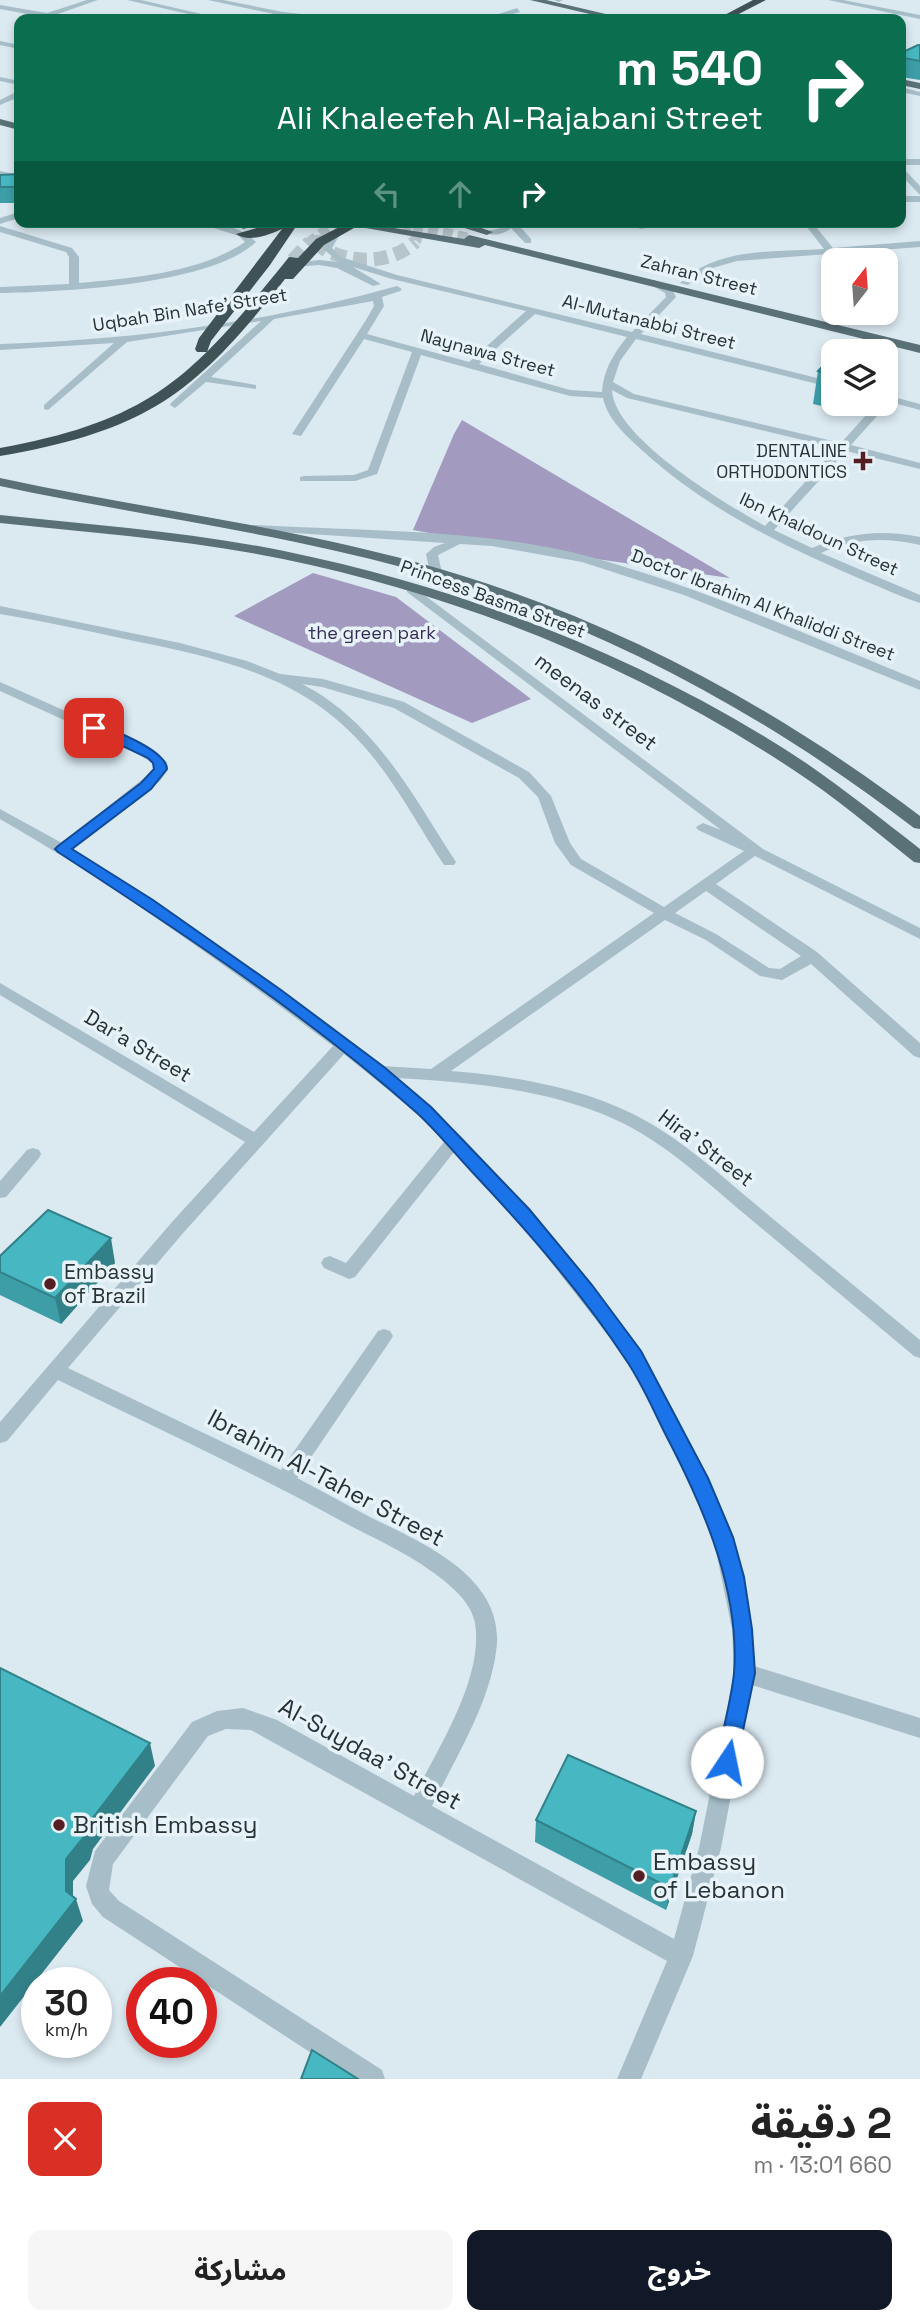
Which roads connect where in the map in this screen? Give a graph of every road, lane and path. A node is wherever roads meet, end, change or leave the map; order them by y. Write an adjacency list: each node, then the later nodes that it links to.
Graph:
1 (93, 0): 14 (street)
2 (131, 0): 15 (street)
3 (212, 0): 16 (street)
4 (534, 0): 18 (main road)
5 (557, 0): 19 (main road)
6 (761, 0): 20 (highway)
7 (776, 0): 21 (highway)
8 (832, 0): 12 (street)
9 (897, 5): 12 (street)
10 (0, 6): 13 (street)
11 (517, 10): 17 (street)
12 (889, 10): 22 (street)
13 (43, 14)
14 (51, 14)
15 (196, 14)
16 (283, 14)
17 (504, 14)
18 (599, 14)
19 (617, 14)
20 (732, 14)
21 (747, 14)
22 (920, 17)
23 (906, 175): 24 (street)
24 (920, 192)
25 (220, 228): 38 (street)
26 (391, 228): 35 (main road)
27 (405, 228): 35 (main road)
28 (474, 228): 36 (main road)
29 (506, 228): 36 (street)
30 (516, 228): 39 (street)
31 (812, 228): 42 (street)
32 (0, 229): 37 (street)
33 (286, 229): 34 (highway); 38 (highway); 64 (highway)
34 (322, 231): 45 (highway); 48 (street)
35 (410, 231): 46 (main road)
36 (490, 232): 39 (main road)
37 (13, 233): 40 (street); 50 (street)
38 (242, 234): 50 (street)
39 (528, 241): 47 (main road)
40 (0, 244)
41 (920, 244): 43 (street)
42 (829, 248)
43 (861, 248)
44 (821, 251): 49 (street)
45 (291, 261): 51 (street); 64 (highway); 73 (highway)
46 (619, 273): 47 (main road, Zahran Street); 47 (main road, Zahran Street)
47 (650, 278): 49 (main road, Zahran Street); 55 (street); 65 (main road, Zahran Street)
48 (398, 283): 51 (street, Uqbah Bin Nafe' Street); 51 (street); 53 (street, Al-Mutanabbi Street)
49 (685, 283): 61 (main road, Zahran Street)
50 (74, 287): 52 (street)
51 (377, 289): 54 (street, Uqbah Bin Nafe' Street); 57 (street)
52 (0, 290)
53 (532, 311): 56 (street, Al-Mutanabbi Street); 68 (street)
54 (272, 317): 59 (street, Uqbah Bin Nafe' Street); 69 (street)
55 (645, 326): 56 (street); 58 (street)
56 (611, 331): 58 (street, Al-Mutanabbi Street); 63 (street)
57 (362, 335): 66 (street, Naynawa Street); 78 (street)
58 (634, 336): 60 (street, Al-Mutanabbi Street); 63 (street)
59 (122, 341): 62 (street, Uqbah Bin Nafe' Street); 75 (street)
60 (656, 341): 63 (street); 70 (street, Al-Mutanabbi Street)
61 (920, 343)
62 (6, 347): 67 (street)
63 (624, 347): 72 (street)
64 (202, 349): 73 (highway)
65 (920, 349)
66 (417, 351): 68 (street, Naynawa Street); 83 (street)
67 (0, 356)
68 (471, 366): 72 (street, Naynawa Street)
69 (204, 379): 71 (street); 73 (street)
70 (821, 382)
71 (252, 387)
72 (607, 389): 80 (street); 87 (street, Ibn Khaldoun Street)
73 (168, 396): 79 (highway); 81 (highway)
74 (898, 403): 76 (street)
75 (48, 407)
76 (920, 407)
77 (871, 416): 80 (street)
78 (297, 433)
79 (0, 446)
80 (844, 446): 82 (street); 87 (street)
81 (0, 452)
82 (919, 464)
83 (304, 478)
84 (0, 482): 86 (main road, Princess Basma Street)
85 (0, 519): 92 (main road, Princess Basma Street)
86 (235, 527): 88 (street, Doctor Ibrahim Al Khaliddi Street); 91 (main road, Princess Basma Street)
87 (766, 532): 90 (street, Ibn Khaldoun Street)
88 (468, 540): 91 (street); 97 (street, Doctor Ibrahim Al Khaliddi Street)
89 (920, 541): 90 (street)
90 (811, 553): 93 (street, Ibn Khaldoun Street)
91 (436, 573): 99 (main road, Princess Basma Street)
92 (411, 589): 102 (street, meenas street); 103 (main road, Princess Basma Street)
93 (920, 599)
94 (0, 610): 95 (street)
95 (275, 677): 104 (street); 106 (street)
96 (0, 686): 101 (street)
97 (920, 686)
98 (0, 813): 101 (street)
99 (920, 824)
100 (703, 827): 102 (street)
101 (63, 849): 110 (street)
102 (756, 849): 105 (street); 107 (street)
103 (920, 858)
104 (449, 862)
105 (706, 884): 106 (street); 108 (street)
106 (664, 913): 108 (street); 113 (street)
107 (920, 934)
108 (813, 956): 111 (street)
109 (3, 993): 114 (street, Dar'a Street)
110 (343, 1045): 112 (street); 114 (street)
111 (920, 1052)
112 (378, 1071): 113 (street, Hira' Street); 115 (street)
113 (436, 1073): 120 (street, Hira' Street)
114 (254, 1140): 121 (street)
115 (455, 1140): 118 (street); 124 (street)
116 (33, 1154): 117 (street)
117 (0, 1192)
118 (330, 1263)
119 (384, 1336): 123 (street)
120 (920, 1352)
121 (54, 1370): 122 (street); 123 (street, Ibrahim Al-Taher Street)
122 (0, 1435)
123 (285, 1480): 126 (street, Ibrahim Al-Taher Street)
124 (744, 1673): 125 (street); 127 (street)
125 (920, 1728)
126 (419, 1810): 127 (street, Al-Suydaa’ Street); 128 (street, Al-Suydaa’ Street)
127 (681, 1956): 129 (street)
128 (373, 2079)
129 (629, 2079)

